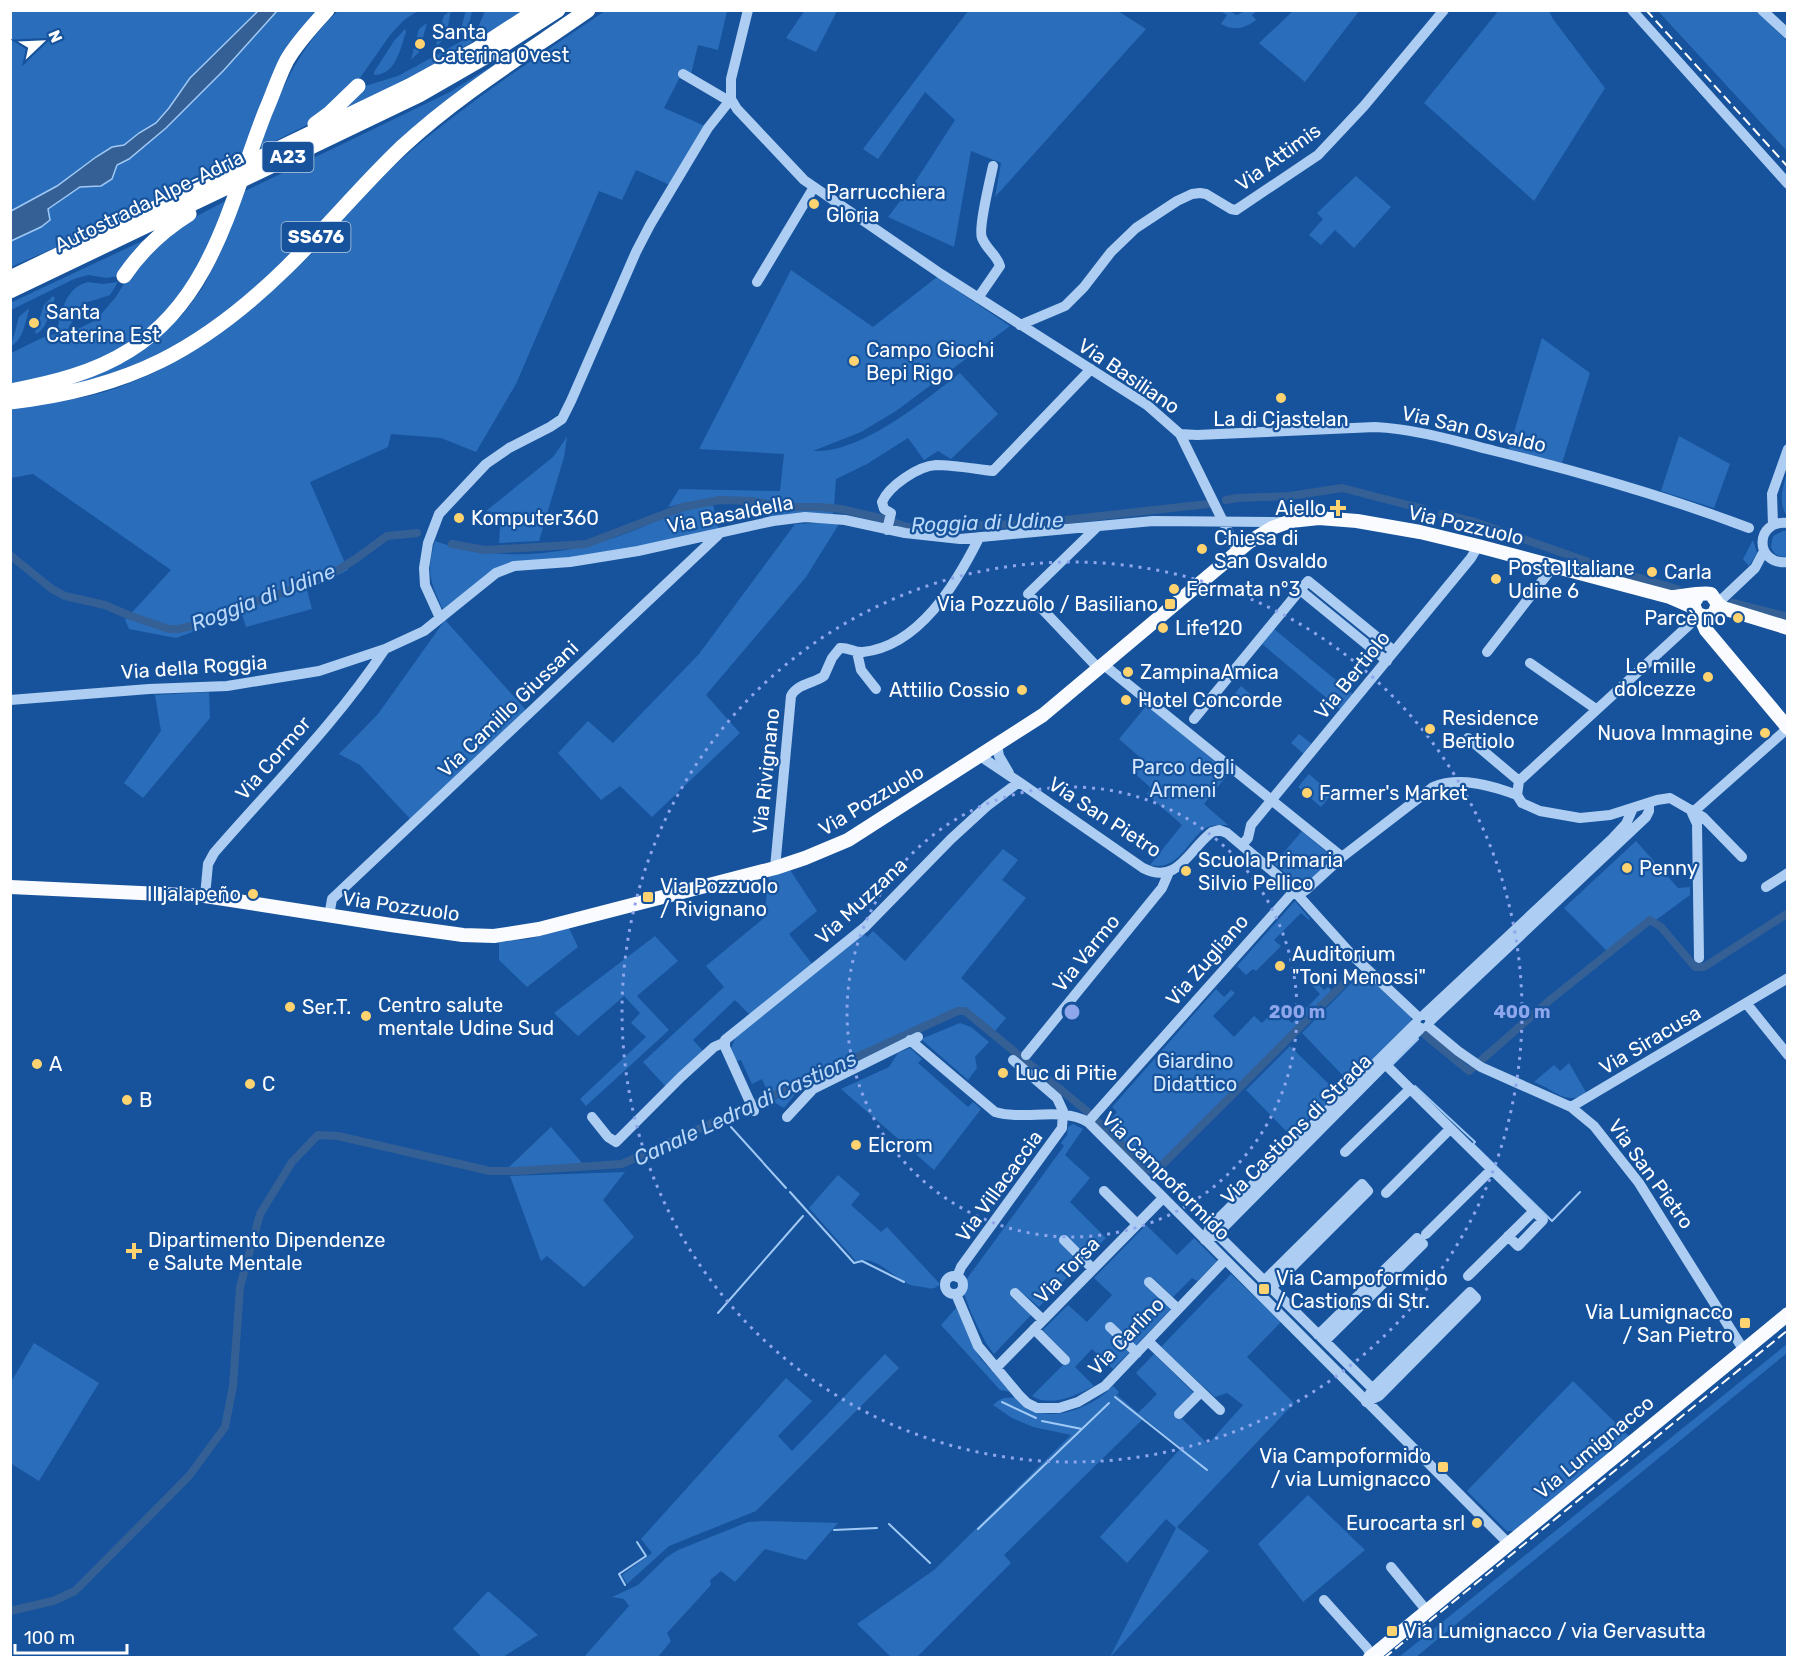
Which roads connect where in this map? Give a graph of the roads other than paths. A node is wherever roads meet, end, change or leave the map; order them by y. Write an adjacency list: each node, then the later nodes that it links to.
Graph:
1 (327, 10): 25 (highway)
2 (537, 10): 13 (highway, Autostrada Alpe-Adria / A23)
3 (558, 10): 14 (highway, Autostrada Alpe-Adria / A23)
4 (588, 10): 26 (highway, SS676)
5 (748, 10): 12 (street)
6 (1444, 10): 23 (street, Via Attimis)
7 (1632, 10): 16 (street)
8 (1762, 10): 9 (street)
9 (1788, 34)
10 (683, 74): 12 (street)
11 (358, 86): 13 (highway)
12 (731, 99): 17 (street, Via Basiliano); 46 (street)
13 (258, 159): 19 (highway, Autostrada Alpe-Adria / A23)
14 (276, 163): 18 (highway); 21 (highway, Autostrada Alpe-Adria / A23)
15 (993, 166): 22 (street)
16 (1788, 184)
17 (814, 187): 20 (street); 22 (street, Via Basiliano)
18 (124, 276)
19 (10, 278)
20 (758, 282)
21 (10, 291)
22 (978, 298): 23 (street, Via Basiliano)
23 (1020, 325): 24 (street, Via Basiliano)
24 (1091, 369): 27 (street, Via Basiliano); 30 (street)
25 (10, 391)
26 (10, 402)
27 (1180, 434): 29 (street, Via Basiliano); 34 (street, Via San Osvaldo)
28 (1788, 449): 32 (street)
29 (1223, 521): 31 (street, Via Pozzuolo); 33 (street, Via Basaldella); 39 (street, Via Basiliano)
30 (889, 523): 35 (street, Via Basaldella); 36 (street, Via Basaldella)
31 (1286, 523): 37 (main road, Via Pozzuolo); 39 (main road, Via Pozzuolo)
32 (1777, 525): 34 (street, Via San Osvaldo); 38 (street)
33 (1096, 528): 36 (street, Via Basaldella); 54 (street)
34 (1749, 528): 38 (street, Via San Osvaldo)
35 (720, 532): 46 (street, Via Basaldella); 84 (street, Via Camillo Giussani)
36 (979, 538): 50 (street, Via Rivignano)
37 (1478, 546): 42 (main road, Via Pozzuolo); 49 (street, Via Bertiolo)
38 (1763, 547): 40 (street, Via San Osvaldo); 43 (street)
39 (1238, 552): 54 (main road, Via Pozzuolo)
40 (1774, 561): 41 (street); 43 (street)
41 (1788, 562)
42 (1553, 567): 45 (main road, Via Pozzuolo); 51 (street)
43 (1755, 568): 45 (street)
44 (1300, 590): 49 (street); 52 (street); 58 (street)
45 (1703, 607): 47 (main road, Via Pozzuolo); 57 (street); 59 (main road)
46 (440, 618): 48 (street, Via della Roggia)
47 (1788, 628)
48 (385, 649): 56 (street, Via della Roggia); 83 (street, Via Cormor)
49 (1394, 651): 52 (street, Via Bertiolo)
50 (857, 652): 55 (street); 77 (street, Via Rivignano)
51 (1487, 652)
52 (1387, 661): 66 (street, Via Bertiolo)
53 (1530, 663): 57 (street)
54 (1102, 667): 61 (main road, Via Pozzuolo); 66 (street)
55 (876, 689)
56 (10, 700)
57 (1596, 709): 64 (street)
58 (1194, 719)
59 (1788, 728): 69 (street)
60 (1468, 738): 64 (street)
61 (997, 745): 62 (main road, Via Pozzuolo); 63 (street)
62 (980, 756): 63 (street, Via San Pietro); 77 (main road, Via Pozzuolo)
63 (1015, 779): 78 (street, Via San Pietro); 89 (street, Via Muzzana)
64 (1519, 781): 65 (street)
65 (1517, 795): 70 (street, Via Zugliano); 75 (street, Via Zugliano)
66 (1271, 801): 71 (street, Via Bertiolo); 75 (street)
67 (1648, 802): 68 (street, Via Zugliano); 69 (street, Via Zugliano); 88 (street, Via Castions di Strada)
68 (1633, 808): 70 (street, Via Zugliano); 72 (street, Via Castions di Strada)
69 (1692, 813): 76 (street, Via Zugliano); 85 (street)
70 (1610, 815): 72 (street)
71 (1251, 825): 73 (street, Via Bertiolo); 74 (street, Via Bertiolo)
72 (1614, 836): 88 (street, Via Castions di Strada)
73 (1232, 837): 74 (street, Via San Pietro); 78 (street, Via San Pietro)
74 (1242, 845): 82 (street, Via San Pietro)
75 (1342, 857): 82 (street, Via Zugliano)
76 (1742, 857)
77 (774, 867): 84 (main road, Via Pozzuolo)
78 (1169, 872): 90 (street, Via Varmo)
79 (1788, 873): 81 (street)
80 (10, 887): 83 (main road, Via Pozzuolo)
81 (1766, 887)
82 (1294, 891): 88 (street, Via San Pietro); 100 (street, Via Zugliano)
83 (205, 896): 84 (main road, Via Pozzuolo)
84 (329, 916)
85 (1699, 958)
86 (1788, 978): 87 (street, Via Siracusa)
87 (1746, 1003): 91 (street); 96 (street, Via Siracusa)
88 (1423, 1022): 93 (street, Via Castions di Strada); 96 (street, Via San Pietro)
89 (723, 1043): 95 (street); 98 (street, Via Muzzana)
90 (1026, 1055)
91 (1788, 1055)
92 (1013, 1060): 97 (street)
93 (1383, 1062): 94 (street); 108 (street, Via Castions di Strada)
94 (1410, 1089): 101 (street); 102 (street)
95 (752, 1107)
96 (1571, 1107): 128 (street, Via San Pietro)
97 (1063, 1114): 99 (street, Via Campoformido); 100 (street, Via Campoformido); 119 (street, Via Villacaccia)
98 (592, 1117)
99 (787, 1117)
100 (1088, 1122): 106 (street, Via Campoformido)
101 (1450, 1129): 103 (street); 105 (street)
102 (1345, 1152)
103 (1492, 1169): 109 (street); 114 (street)
104 (1104, 1191): 107 (street)
105 (1386, 1194)
106 (1163, 1198): 107 (street, Via Torsa); 111 (street, Via Campoformido)
107 (1137, 1224): 113 (street, Via Torsa)
108 (1214, 1231): 111 (street, Via Castions di Strada); 116 (street, Via Campoformido)
109 (1426, 1234)
110 (1064, 1240): 113 (street)
111 (1205, 1240): 112 (street, Via Campoformido)
112 (1225, 1260): 117 (street, Via Carlino); 134 (street, Via Campoformido)
113 (1093, 1269): 123 (street, Via Torsa)
114 (1468, 1276)
115 (1149, 1282): 121 (street)
116 (1268, 1284): 116 (street); 126 (street, Via Campoformido)
117 (1200, 1285): 120 (street); 121 (street, Via Carlino)
118 (1015, 1293): 123 (street)
119 (956, 1294): 131 (street, Via Carlino)
120 (1210, 1294)
121 (1178, 1309): 127 (street, Via Carlino)
122 (1788, 1314): 128 (main road, Via Lumignacco)
123 (1043, 1320): 125 (street, Via Torsa)
124 (1110, 1327): 129 (street)
125 (1034, 1329): 130 (street); 131 (street, Via Torsa)
126 (1321, 1338): 126 (street); 133 (street, Via Campoformido)
127 (1149, 1341): 129 (street, Via Carlino); 132 (street)
128 (1743, 1348): 137 (main road, Via Lumignacco)
129 (1137, 1353): 131 (street, Via Carlino)
130 (1065, 1360)
131 (996, 1368)
132 (1202, 1392): 135 (street); 136 (street)
133 (1376, 1392): 133 (street); 134 (street)
134 (1366, 1402): 137 (street, Via Campoformido)
135 (1220, 1410)
136 (1179, 1414)
137 (1509, 1544): 140 (main road, Via Lumignacco)
138 (1391, 1567): 140 (street)
139 (1324, 1600): 141 (street, Via Lumignacco)
140 (1427, 1611): 141 (main road, Via Lumignacco)
141 (1372, 1657)

